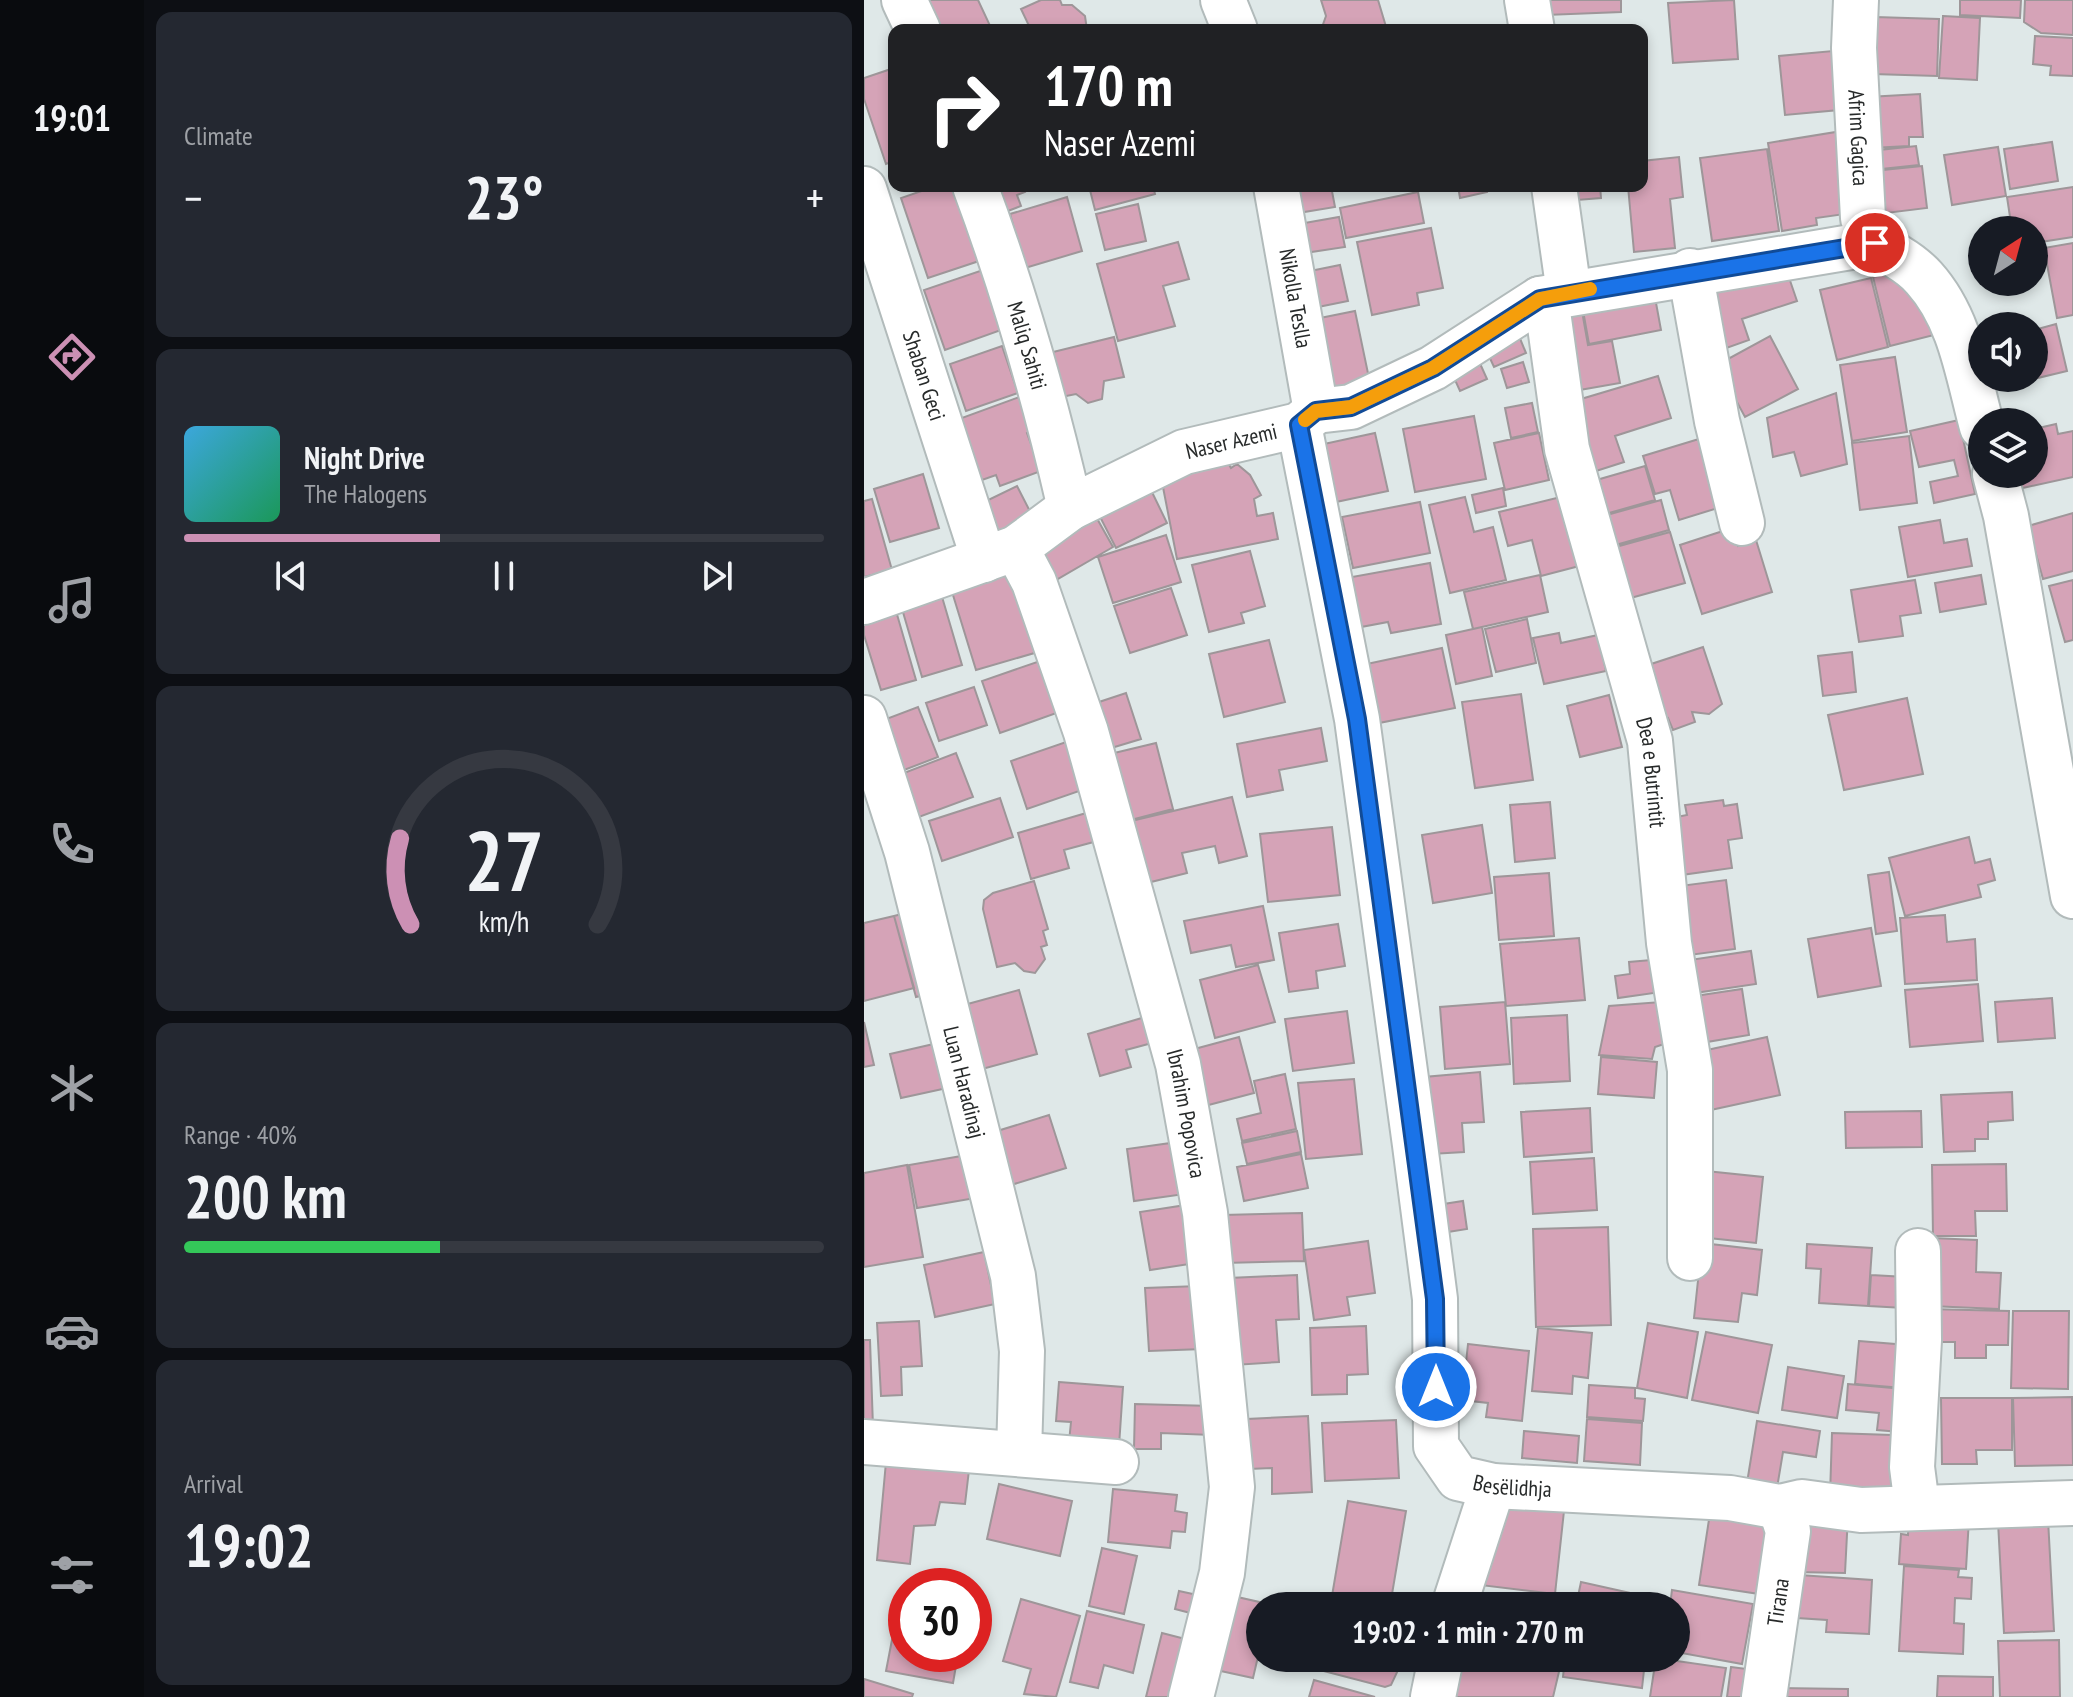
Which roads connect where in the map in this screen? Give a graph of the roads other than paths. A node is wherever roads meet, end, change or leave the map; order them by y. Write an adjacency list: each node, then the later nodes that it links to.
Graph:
1 (904, 0): 5 (street)
2 (1223, 0): 6 (street)
3 (1527, 0): 7 (street)
4 (1856, 0): 12 (street, Afrim Gagica)
5 (915, 24)
6 (1233, 24)
7 (1531, 24)
8 (864, 189): 20 (street, Shaban Geci)
9 (977, 192): 18 (street, Maliq Sahiti)
10 (1277, 192): 16 (street, Nikolla Teslla)
11 (1554, 192): 14 (street, Dea e Butrintit)
12 (1875, 243): 13 (street, Naser Azemi); 15 (street)
13 (1690, 271): 14 (street, Naser Azemi); 19 (street)
14 (1554, 296): 16 (street, Naser Azemi); 26 (street, Dea e Butrintit)
15 (1977, 408)
16 (1308, 418): 18 (street, Naser Azemi); 30 (street, Besëlidhja)
17 (1999, 488): 23 (street)
18 (1070, 508): 20 (street, Naser Azemi)
19 (1742, 523)
20 (1000, 554): 21 (street, Naser Azemi); 36 (street, Ibrahim Popovica)
21 (864, 602)
22 (864, 718): 28 (street, Luan Haradinaj)
23 (2066, 821): 24 (street)
24 (2073, 896)
25 (1918, 1251): 32 (street)
26 (1690, 1258)
27 (864, 1442): 28 (street)
28 (1019, 1453): 29 (street)
29 (1116, 1462)
30 (1493, 1486): 33 (street, Besëlidhja); 34 (street)
31 (2073, 1503): 32 (street, Besëlidhja)
32 (1917, 1506): 33 (street, Besëlidhja)
33 (1780, 1507): 38 (street, Tirana)
34 (1459, 1592)
35 (1438, 1672): 37 (street)
36 (1191, 1697)
37 (1433, 1697)
38 (1764, 1697)

